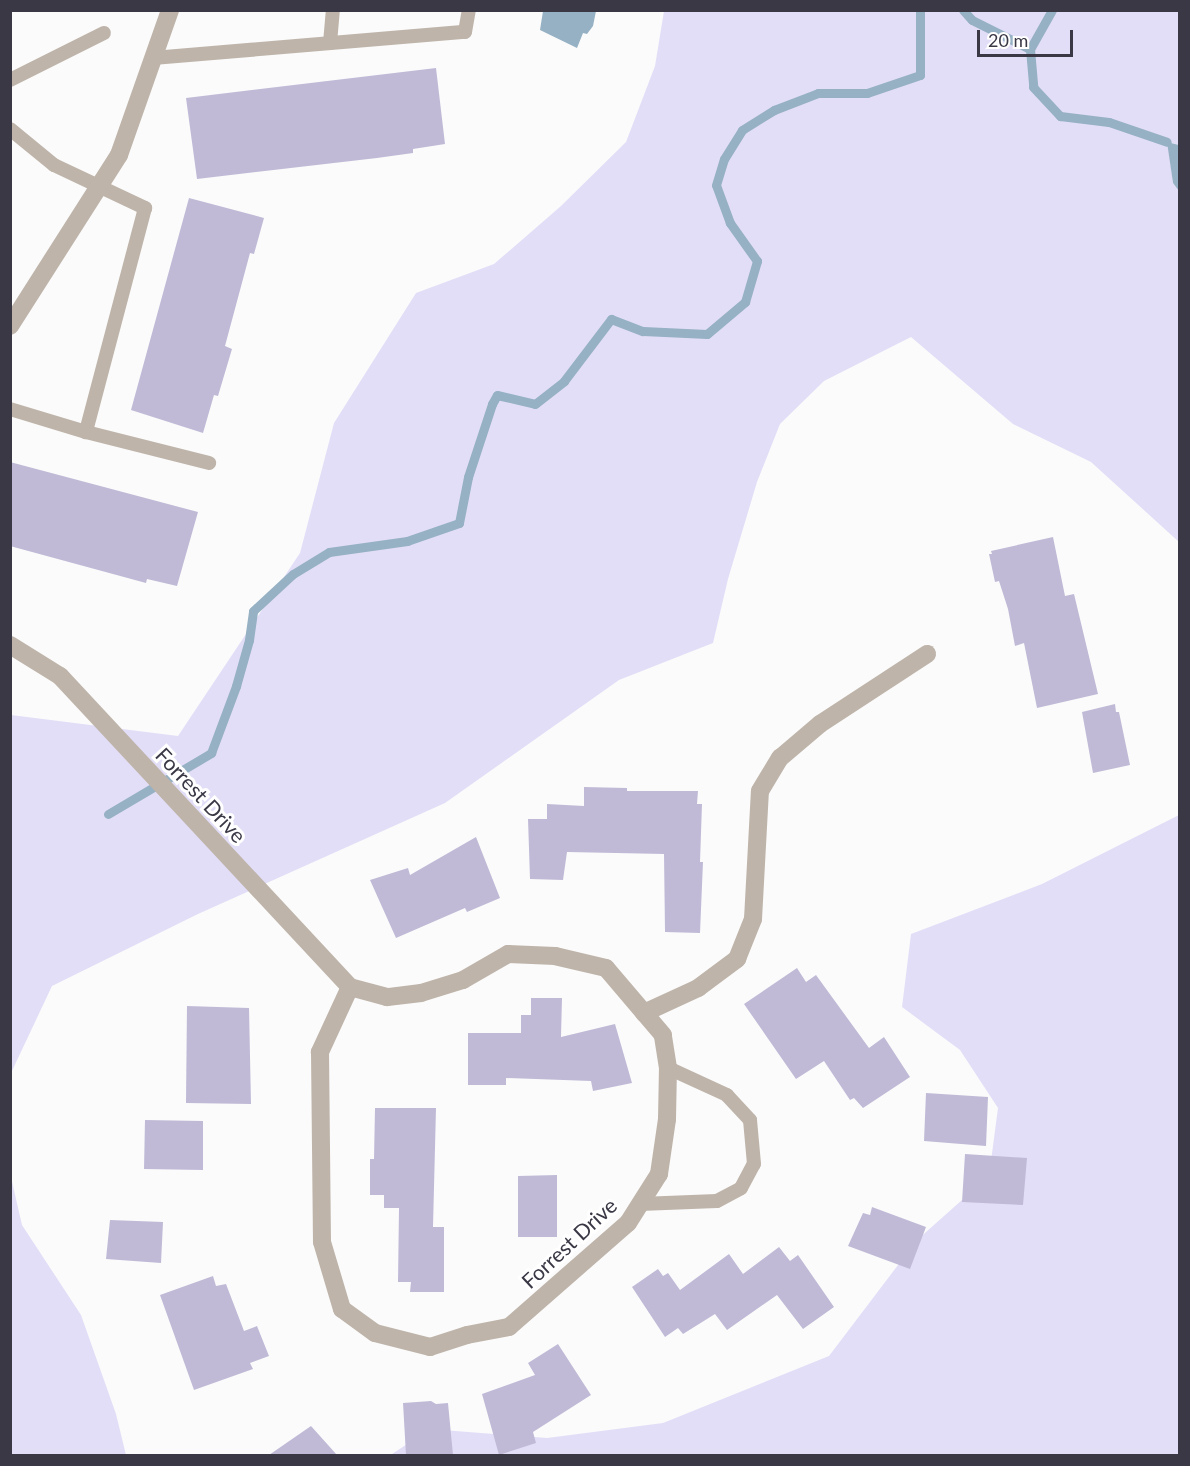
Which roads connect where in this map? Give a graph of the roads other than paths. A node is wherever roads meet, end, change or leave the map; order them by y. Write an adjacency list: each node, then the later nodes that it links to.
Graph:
1 (170, 10): 6 (street)
2 (333, 10): 5 (lane)
3 (469, 10): 5 (lane)
4 (104, 33): 7 (lane)
5 (330, 43): 6 (lane)
6 (153, 58): 9 (street)
7 (10, 80)
8 (10, 129): 9 (lane)
9 (99, 186): 10 (street); 12 (lane)
10 (10, 326)
11 (10, 409): 12 (lane)
12 (86, 432): 13 (lane)
13 (209, 463)
14 (10, 645): 16 (street, Forrest Drive)
15 (927, 654): 17 (street)
16 (350, 987): 17 (street, Forrest Drive); 19 (street, Forrest Drive)
17 (644, 1013): 18 (street, Forrest Drive)
18 (668, 1068): 19 (street, Forrest Drive); 19 (lane)
19 (640, 1204)

